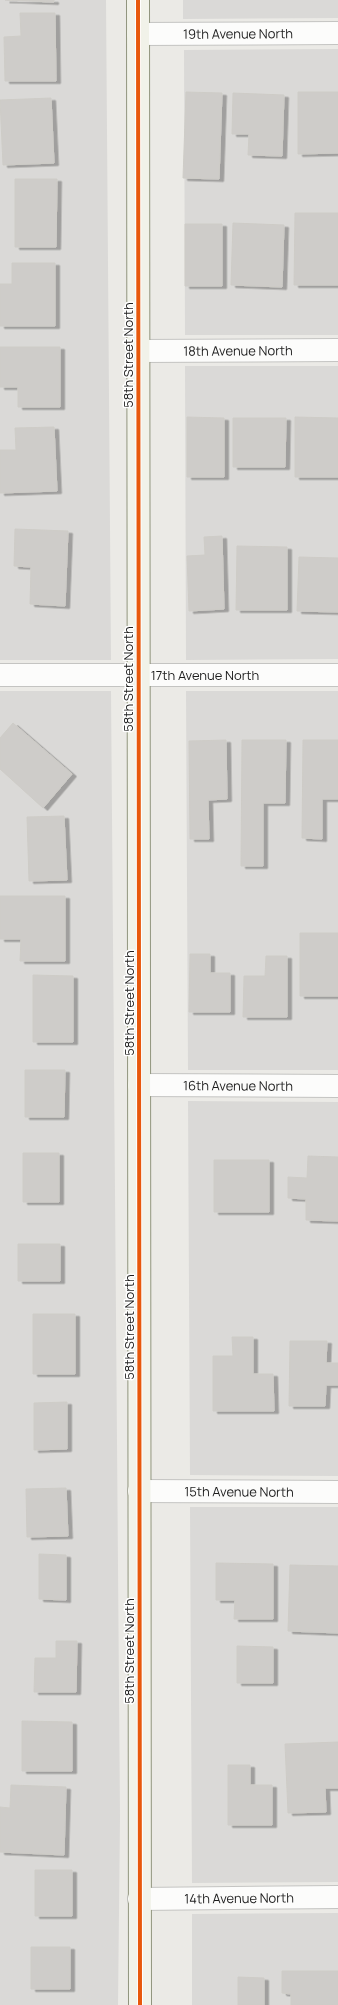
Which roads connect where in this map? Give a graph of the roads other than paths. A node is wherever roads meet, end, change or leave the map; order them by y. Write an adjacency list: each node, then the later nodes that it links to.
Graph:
1 (138, 0): 3 (street, 58th Street North)
2 (338, 33): 3 (street, 19th Avenue North)
3 (138, 34): 5 (street, 58th Street North)
4 (338, 350): 5 (street, 18th Avenue North)
5 (138, 351): 7 (street, 58th Street North)
6 (0, 675): 7 (street, 17th Avenue North)
7 (138, 675): 8 (street, 17th Avenue North); 9 (street, 58th Street North)
8 (338, 675)
9 (139, 1085): 10 (street, 16th Avenue North); 11 (street, 58th Street North)
10 (338, 1086)
11 (139, 1491): 12 (street, 15th Avenue North); 14 (street, 58th Street North)
12 (338, 1492)
13 (338, 1897): 14 (street, 14th Avenue North)
14 (139, 1899): 15 (street, 58th Street North)
15 (140, 2005)

